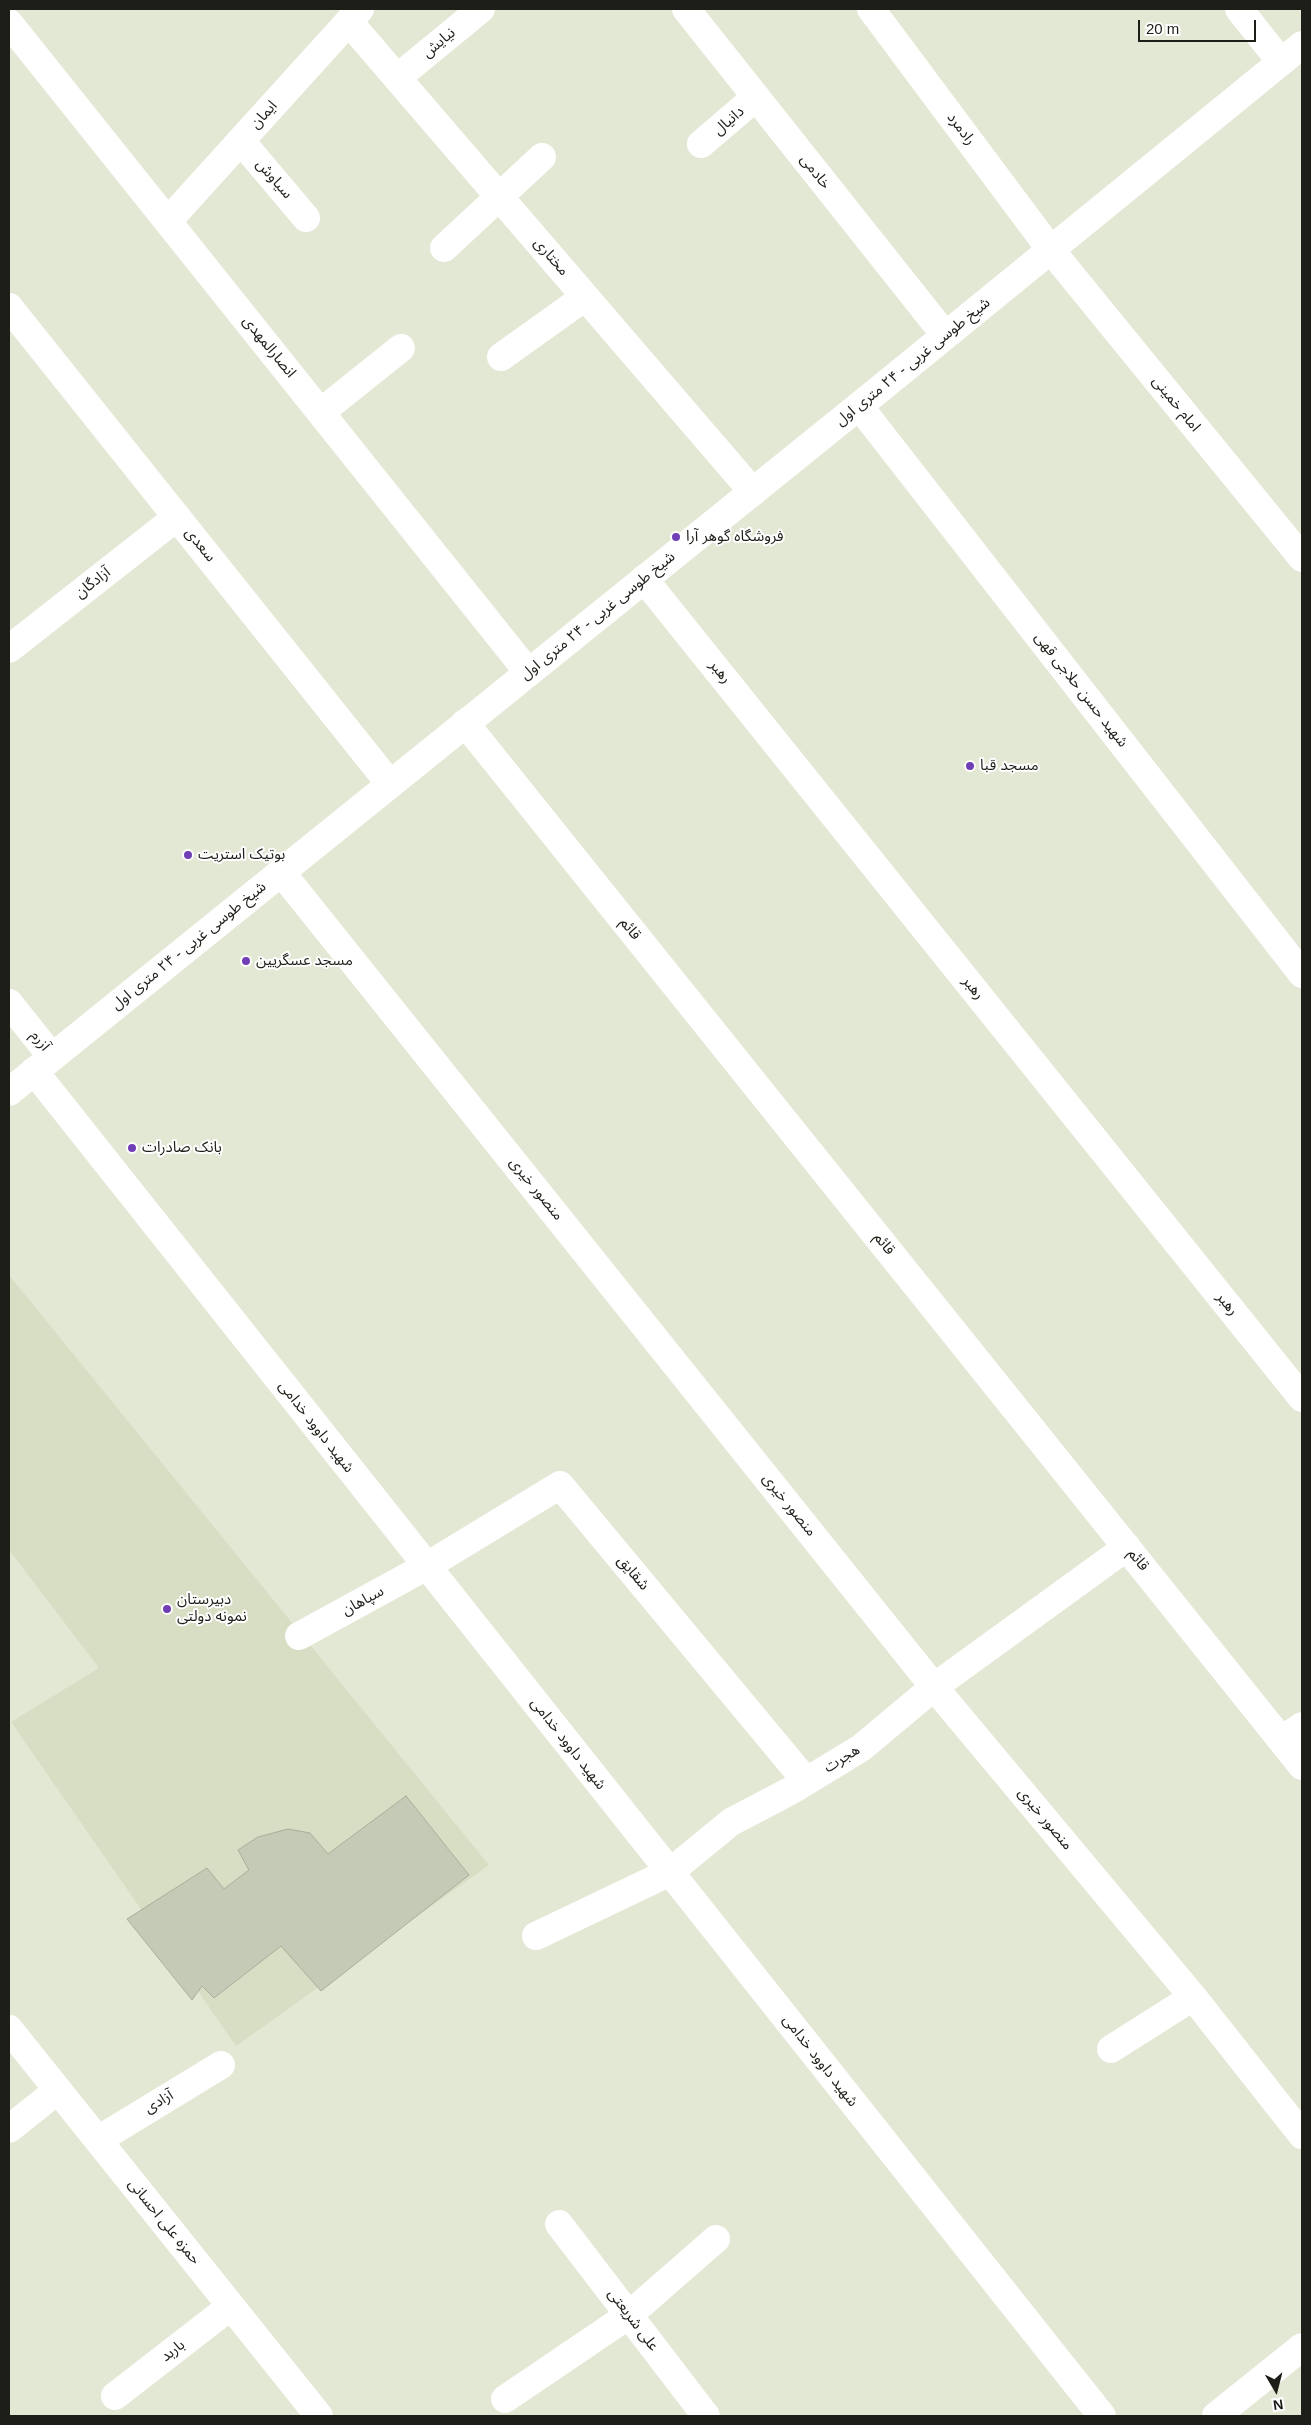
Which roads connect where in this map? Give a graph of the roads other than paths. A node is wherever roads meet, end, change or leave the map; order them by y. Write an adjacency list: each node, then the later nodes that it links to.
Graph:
1 (481, 9): 8 (street, نیایش)
2 (686, 9): 9 (street, خادمی)
3 (871, 9): 17 (street, رادمرد)
4 (1239, 9): 7 (street)
5 (354, 16): 8 (street, مختاری); 10 (street, ایمان)
6 (9, 23): 15 (street, انصارالمهدی)
7 (1295, 53): 17 (street, شیخ طوسی غربی - ۲۴ متری اول)
8 (397, 78): 13 (street, مختاری)
9 (756, 98): 11 (street, دانیال); 20 (street, خادمی)
10 (241, 141): 14 (street, سیاوش); 15 (street, ایمان)
11 (701, 144)
12 (542, 157): 13 (street)
13 (500, 197): 16 (street); 18 (street, مختاری)
14 (306, 218)
15 (168, 221): 24 (street, انصارالمهدی)
16 (444, 248)
17 (1050, 249): 20 (street, شیخ طوسی غربی - ۲۴ متری اول); 27 (street, امام خمینی)
18 (585, 297): 22 (street); 25 (street, مختاری)
19 (9, 307): 26 (street, سعدی)
20 (945, 335): 23 (street, شیخ طوسی غربی - ۲۴ متری اول)
21 (401, 348): 24 (street)
22 (501, 357)
23 (860, 406): 25 (street, شیخ طوسی غربی - ۲۴ متری اول); 34 (street, شهید حسن حلاجی قهی)
24 (321, 412): 30 (street, انصارالمهدی)
25 (752, 492): 28 (street, شیخ طوسی غربی - ۲۴ متری اول)
26 (177, 517): 29 (street, آزادگان); 32 (street, سعدی)
27 (1302, 558)
28 (644, 579): 30 (street, شیخ طوسی غربی - ۲۴ متری اول); 38 (street, رهبر)
29 (9, 649)
30 (528, 672): 31 (street, شیخ طوسی غربی - ۲۴ متری اول)
31 (465, 724): 32 (street, شیخ طوسی غربی - ۲۴ متری اول); 39 (street, قائم)
32 (390, 784): 33 (street, شیخ طوسی غربی - ۲۴ متری اول)
33 (281, 872): 36 (street, شیخ طوسی غربی - ۲۴ متری اول); 42 (street, منصور خیری)
34 (1302, 974)
35 (9, 1003): 36 (street, آزرم)
36 (43, 1064): 37 (street, شیخ طوسی غربی - ۲۴ متری اول); 40 (street, شهید داوود خدامی)
37 (9, 1092)
38 (1302, 1398)
39 (1127, 1548): 42 (street, هجرت); 43 (street, قائم)
40 (427, 1566): 41 (street, سپاهان); 45 (street, شقایق); 46 (street, شهید داوود خدامی)
41 (299, 1636)
42 (934, 1687): 45 (street, هجرت); 48 (street, منصور خیری)
43 (1292, 1733): 44 (street, قائم)
44 (1302, 1766)
45 (806, 1781): 46 (street, هجرت)
46 (670, 1872): 47 (street, هجرت); 65 (street, شهید داوود خدامی)
47 (536, 1936)
48 (1193, 1997): 50 (street); 54 (street, منصور خیری)
49 (9, 2029): 52 (street, حمزه علی احسانی)
50 (1111, 2049)
51 (221, 2065): 55 (street, آزادی)
52 (58, 2090): 53 (street); 55 (street, حمزه علی احسانی)
53 (9, 2129)
54 (1302, 2135)
55 (98, 2140): 58 (street, حمزه علی احسانی)
56 (559, 2224): 59 (street, علی شریعتی)
57 (716, 2239): 59 (street)
58 (231, 2306): 61 (street, باربد); 63 (street, حمزه علی احسانی)
59 (629, 2315): 62 (street); 64 (street, علی شریعتی)
60 (1302, 2347): 66 (street)
61 (115, 2396)
62 (505, 2398)
63 (320, 2416)
64 (706, 2416)
65 (1102, 2416)
66 (1216, 2416)

